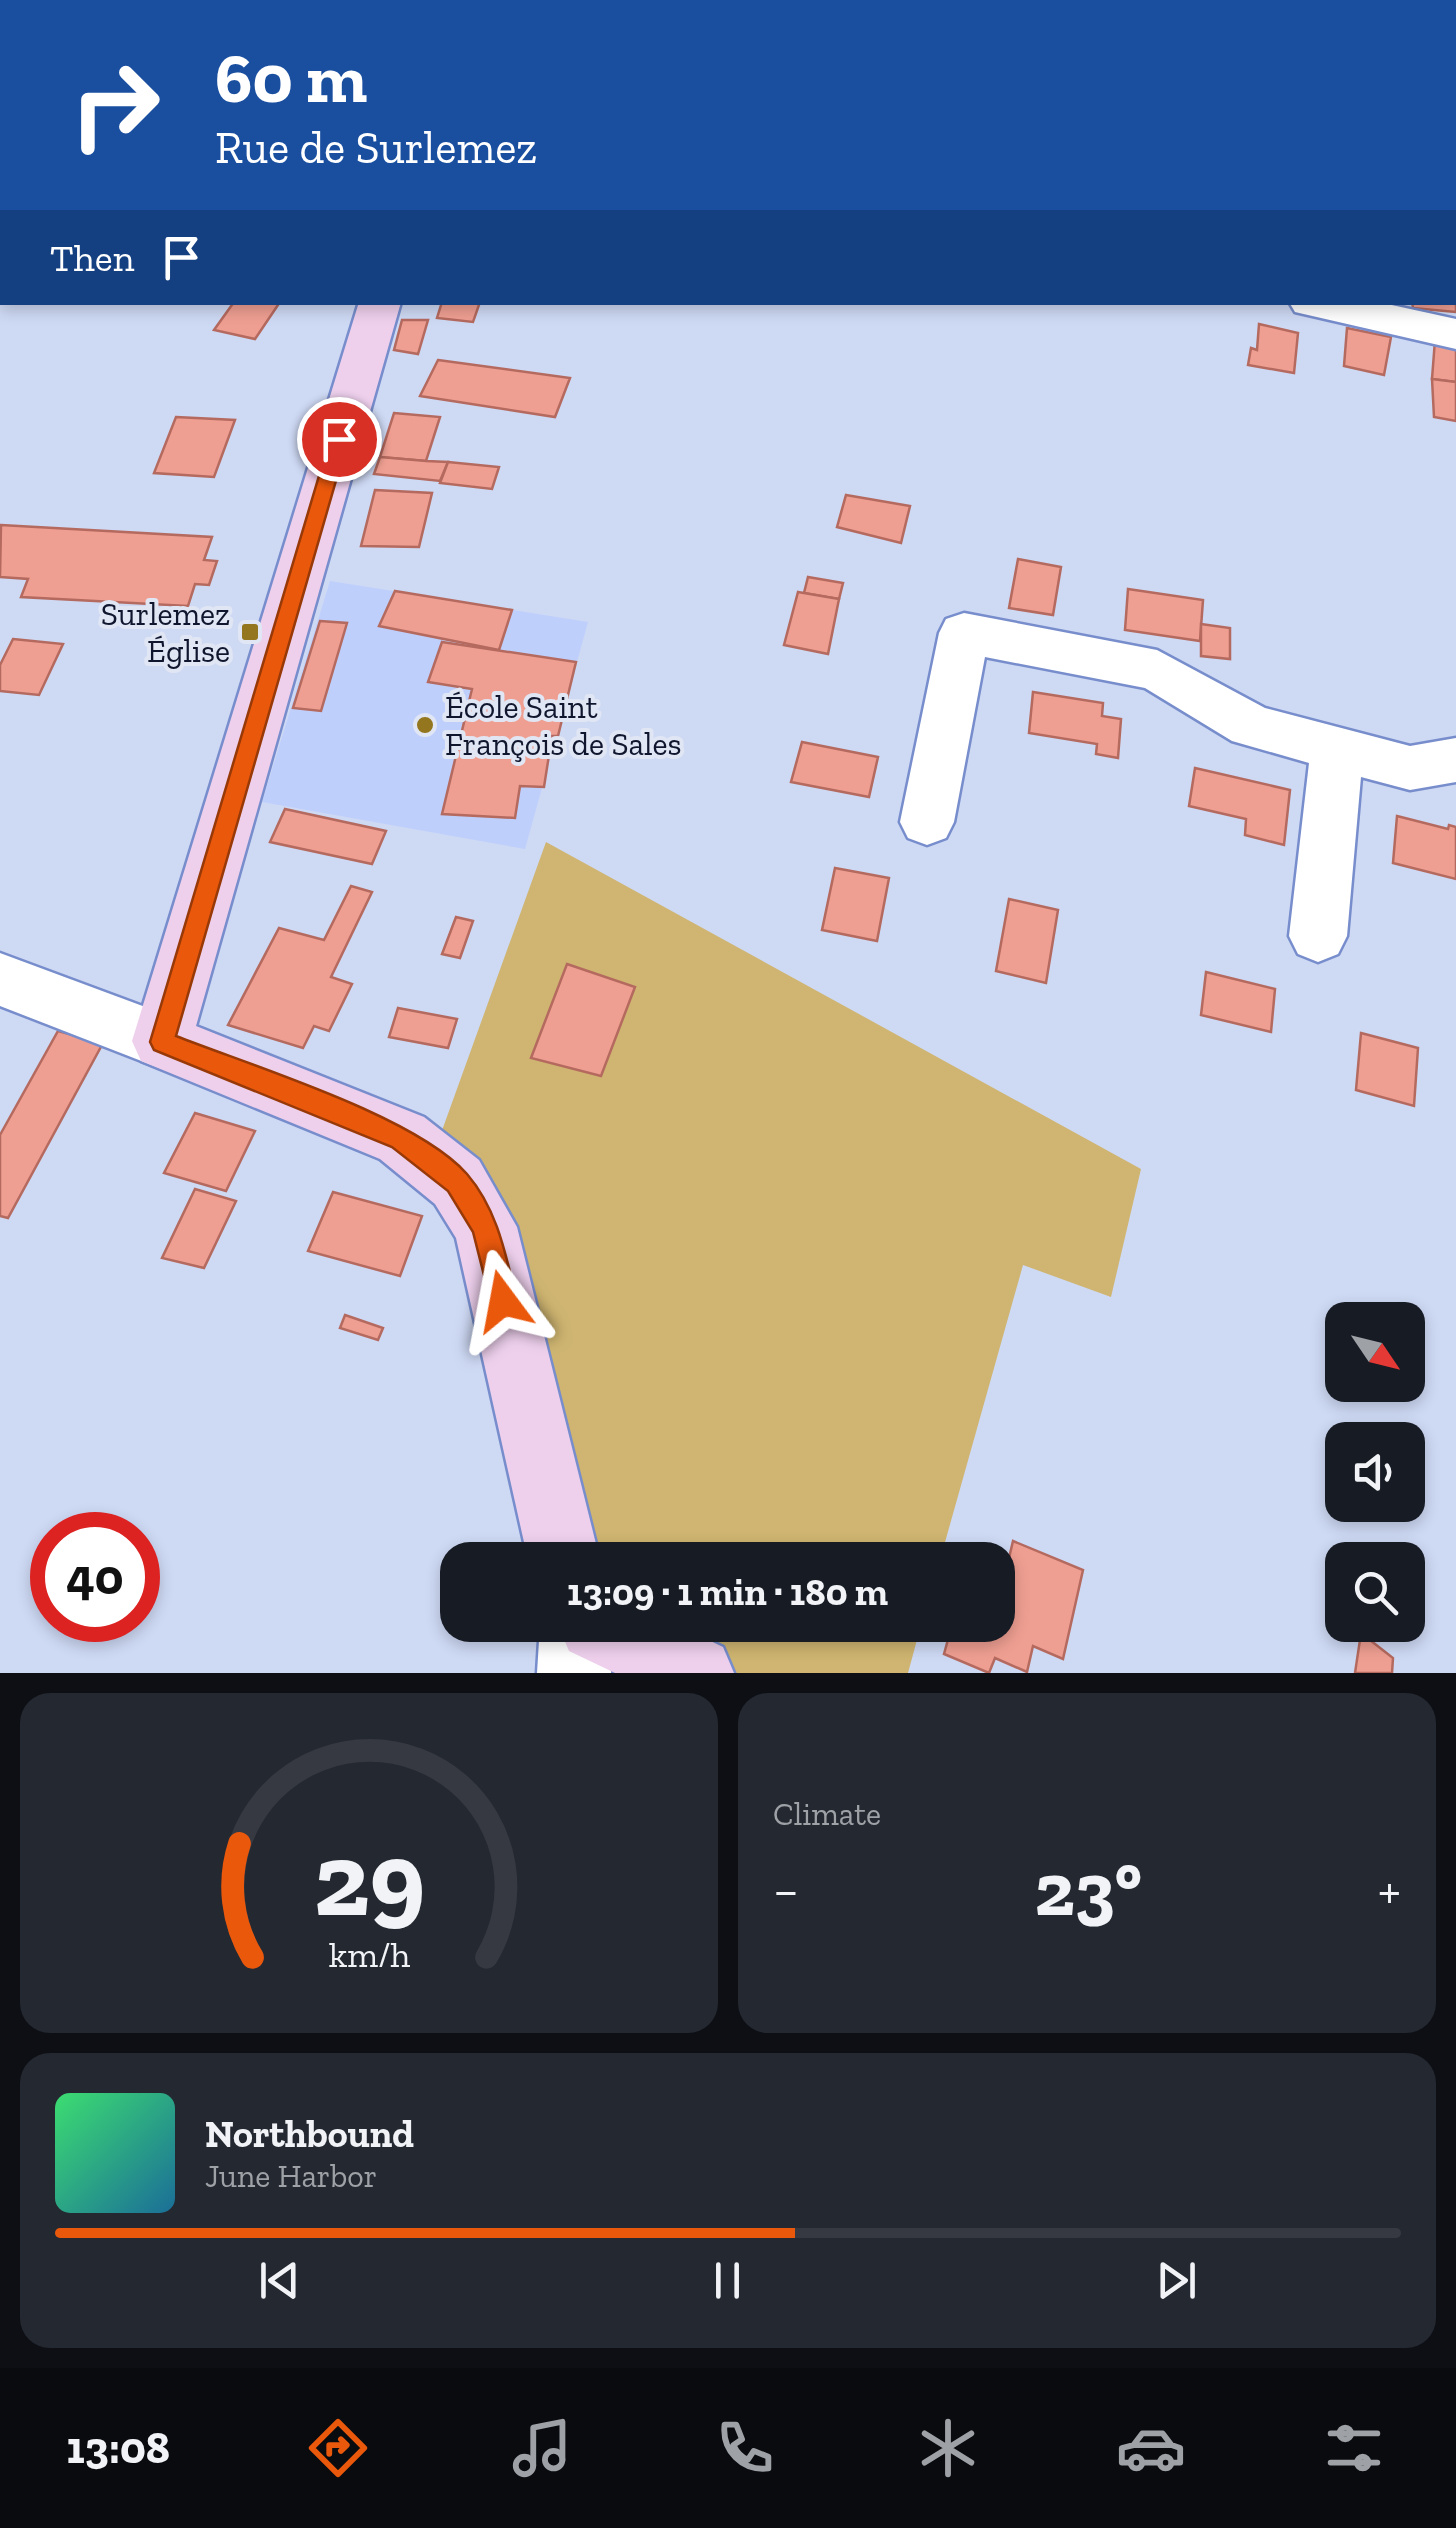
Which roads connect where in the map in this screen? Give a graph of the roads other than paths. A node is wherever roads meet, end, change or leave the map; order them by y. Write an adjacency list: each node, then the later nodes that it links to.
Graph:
1 (379, 305): 9 (street)
2 (1324, 305): 3 (street)
3 (1456, 334)
4 (1338, 748): 5 (street); 6 (street); 7 (street)
5 (1456, 760)
6 (927, 822)
7 (1318, 936)
8 (0, 979): 9 (street)
9 (162, 1042): 10 (street)
10 (560, 1542)
11 (576, 1642): 13 (street)
12 (631, 1642): 14 (street)
13 (574, 1673)
14 (698, 1673)

